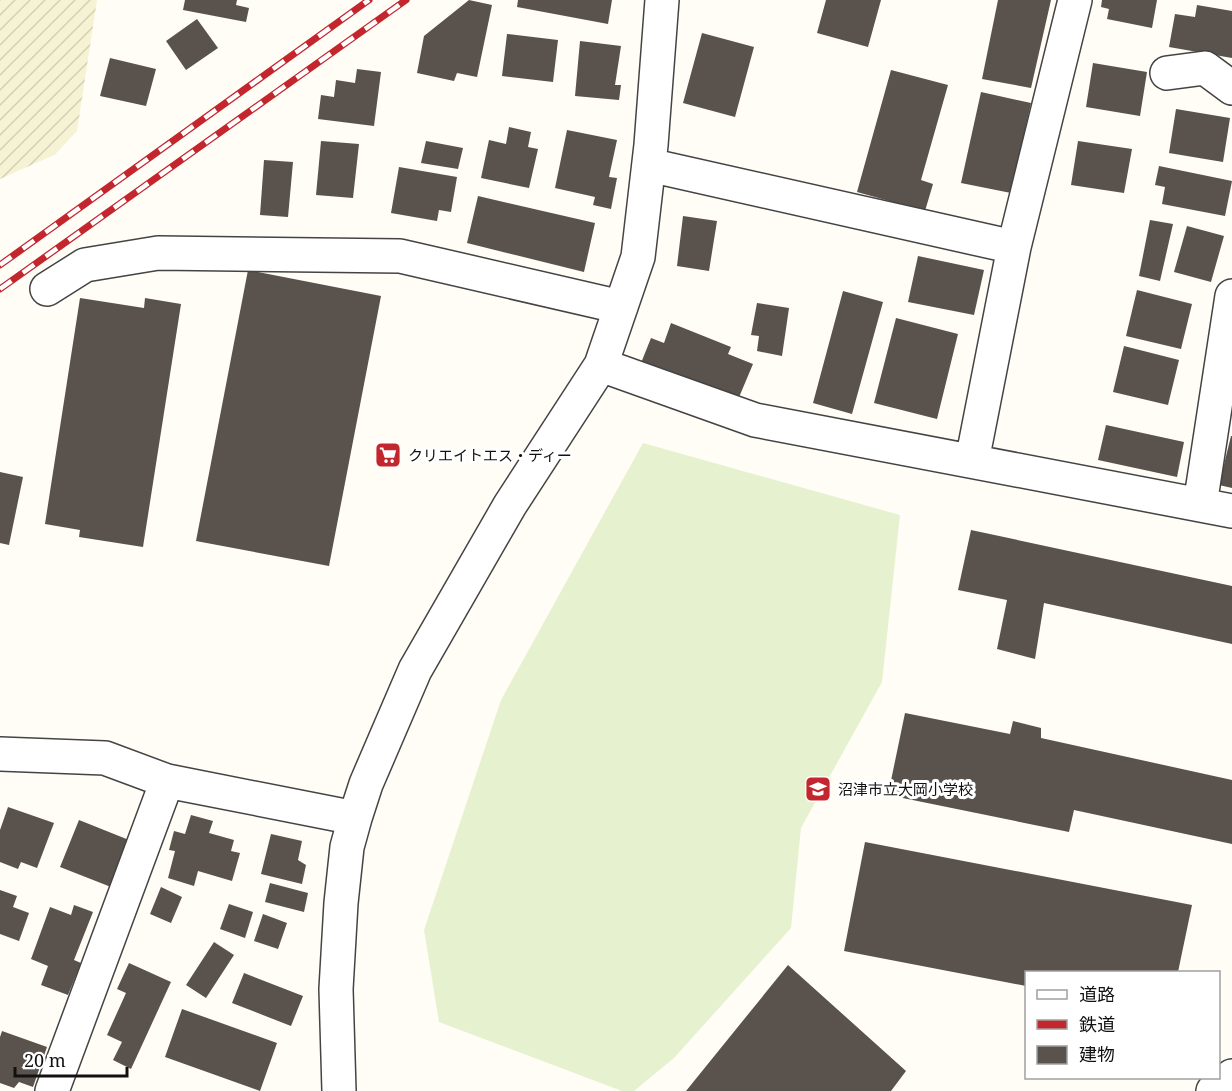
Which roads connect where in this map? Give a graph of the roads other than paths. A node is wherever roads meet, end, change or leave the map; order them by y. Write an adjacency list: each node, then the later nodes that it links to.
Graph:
1 (662, 0): 5 (street)
2 (1075, 0): 6 (street)
3 (1167, 73): 4 (street)
4 (1232, 88)
5 (649, 165): 6 (street); 9 (street)
6 (1014, 248): 12 (street)
7 (47, 289): 9 (street)
8 (1232, 296): 10 (street)
9 (621, 307): 11 (street)
10 (1228, 342): 13 (street)
11 (601, 365): 12 (street); 17 (street)
12 (972, 461): 13 (street)
13 (1200, 505): 14 (street)
14 (1232, 511)
15 (0, 754): 16 (street)
16 (167, 780): 17 (street); 19 (street)
17 (354, 818): 20 (street)
18 (1232, 1076): 21 (street)
19 (52, 1091)
20 (339, 1091)
21 (1213, 1091)

